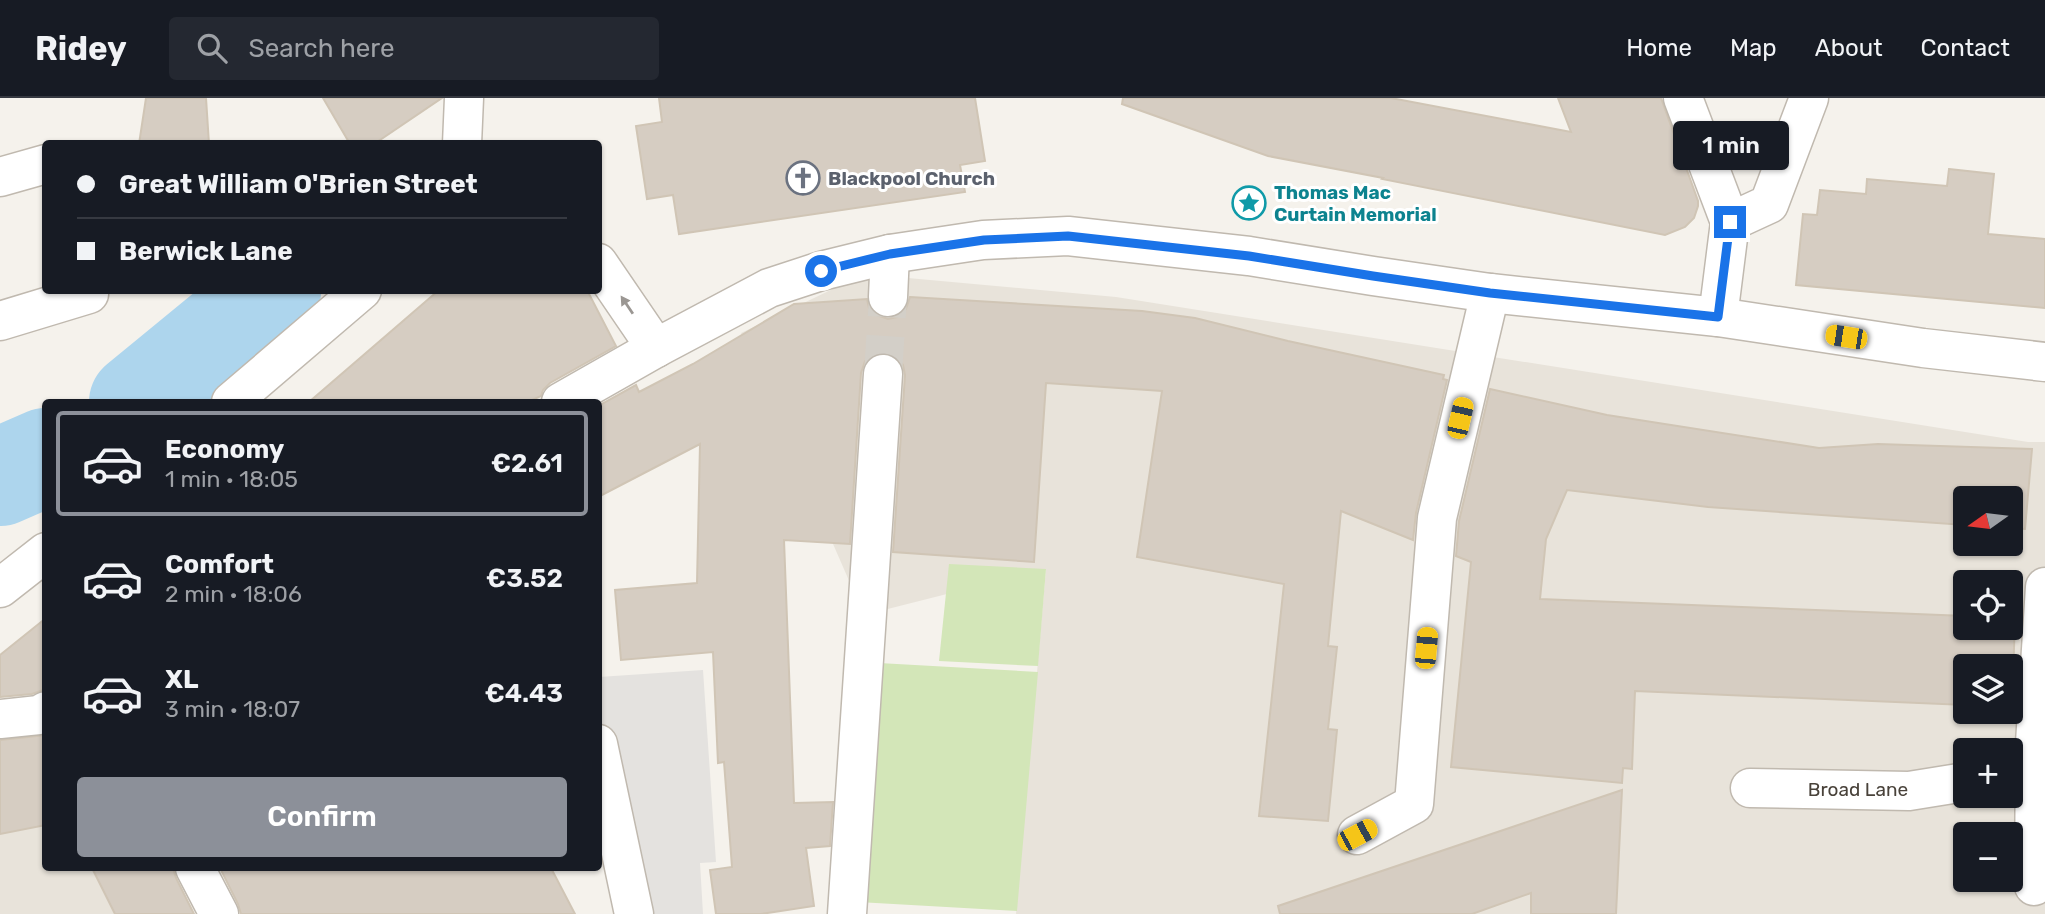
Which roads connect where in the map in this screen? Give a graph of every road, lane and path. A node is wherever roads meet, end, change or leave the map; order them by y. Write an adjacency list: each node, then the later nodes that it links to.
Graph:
1 (464, 98): 4 (street)
2 (1683, 98): 7 (street)
3 (1809, 98): 7 (street)
4 (462, 140)
5 (42, 165): 6 (street)
6 (0, 177)
7 (1730, 222): 14 (street)
8 (890, 254): 10 (street); 13 (street); 16 (street)
9 (602, 268): 16 (street, one-way to 9)
10 (1490, 293): 14 (street); 30 (street)
11 (89, 294): 15 (street)
12 (357, 294): 19 (street)
13 (888, 297)
14 (1718, 317): 17 (street)
15 (0, 321)
16 (656, 348): 20 (street)
17 (2045, 362)
18 (883, 374): 35 (street)
19 (235, 399)
20 (566, 399)
21 (42, 554): 23 (street)
22 (2045, 587): 26 (street)
23 (0, 588)
24 (42, 713): 25 (street)
25 (0, 719)
26 (2032, 759): 32 (street)
27 (602, 763): 34 (street)
28 (1953, 784): 29 (street, Broad Lane)
29 (1750, 788)
30 (1357, 835)
31 (197, 871): 33 (street)
32 (2035, 886)
33 (219, 914)
34 (634, 914)
35 (847, 914)

